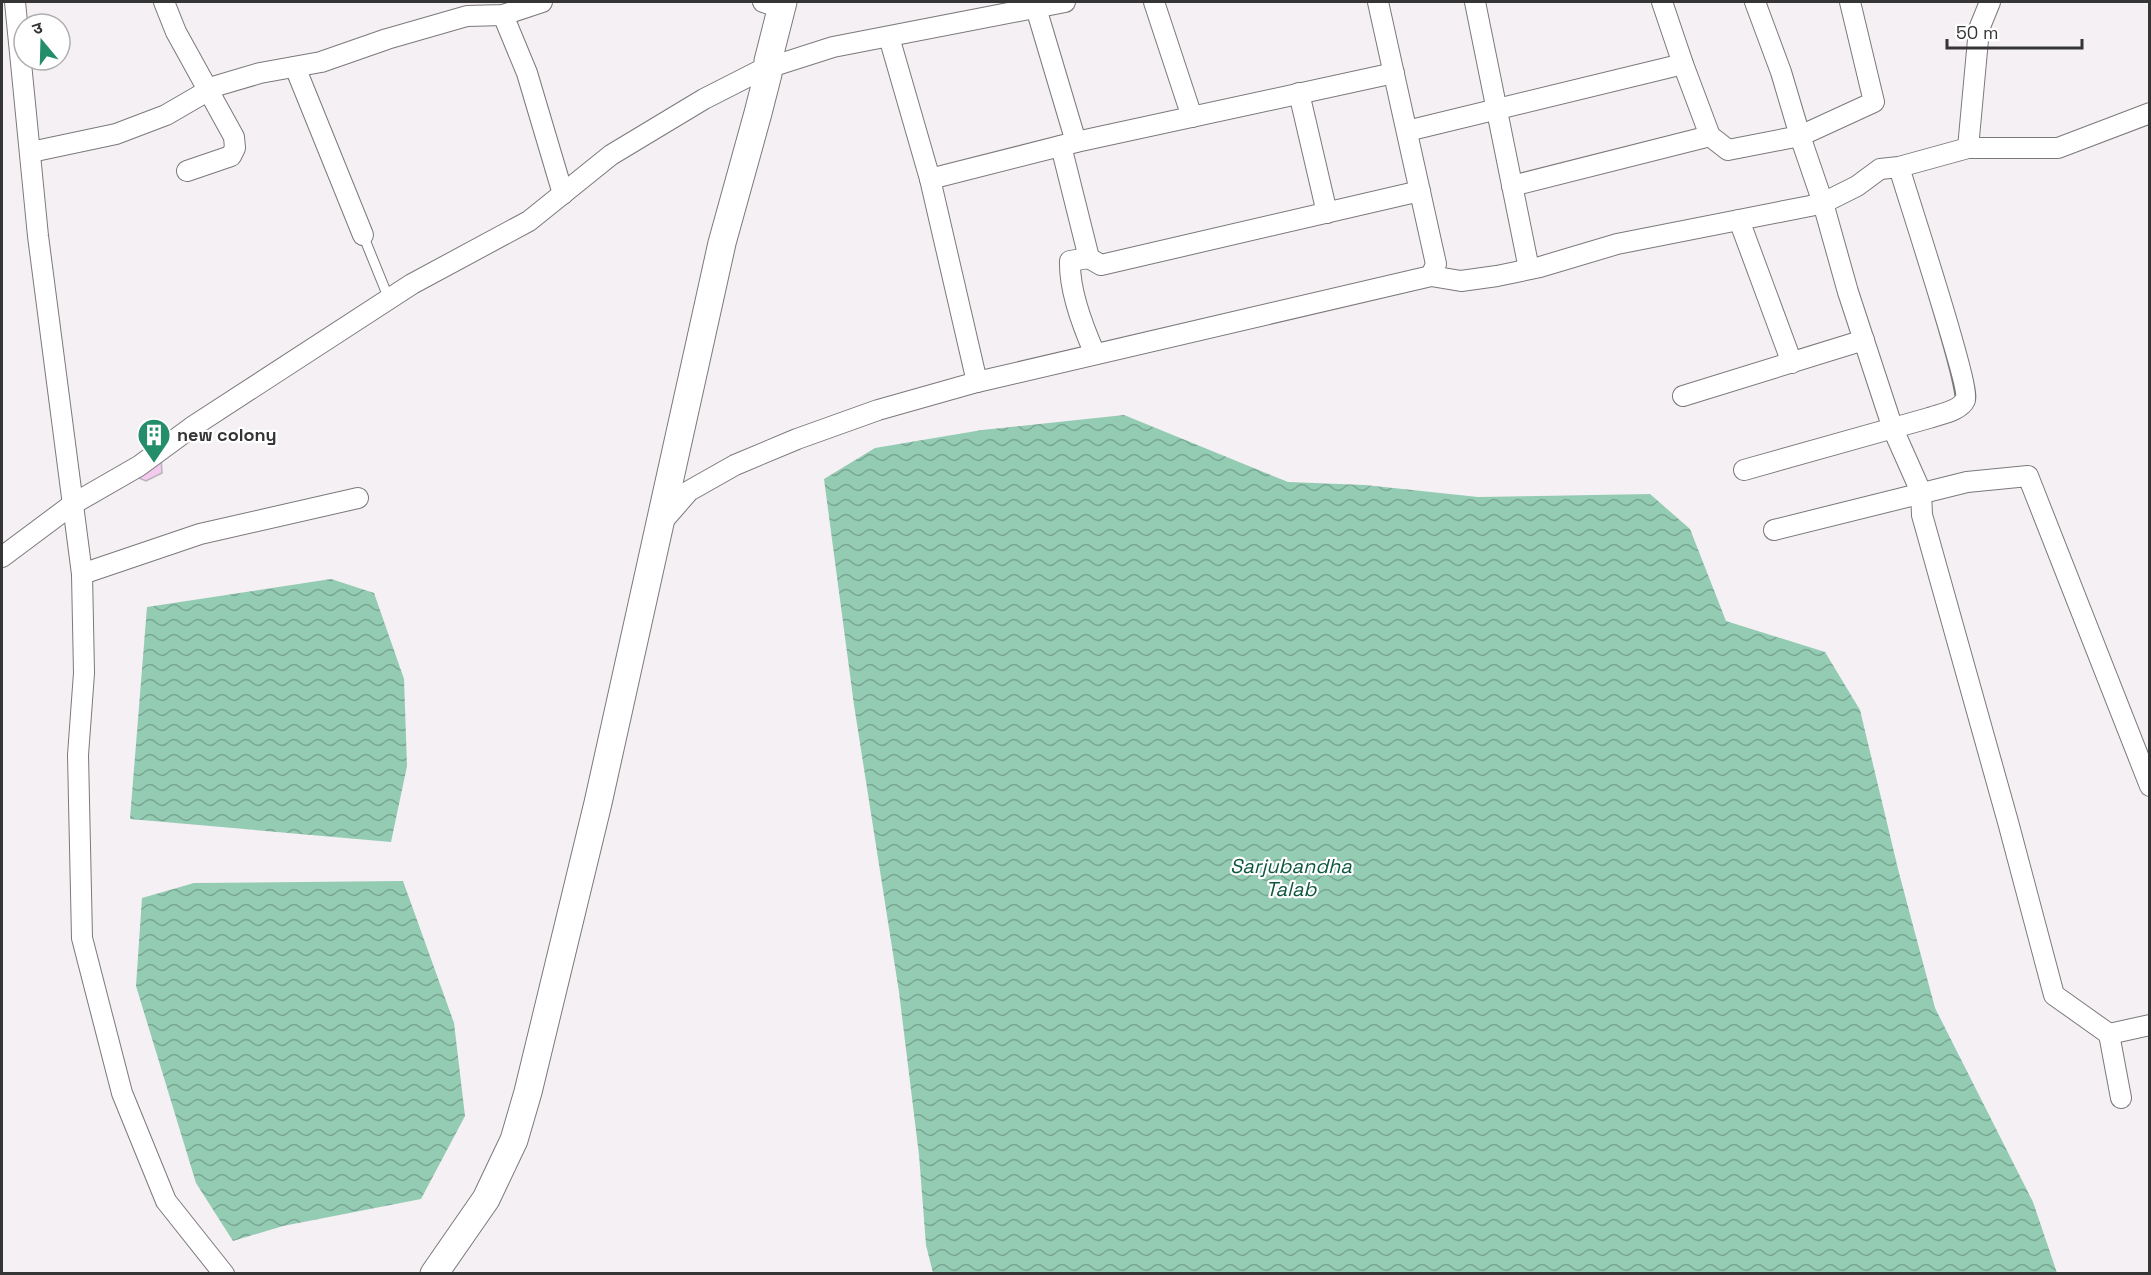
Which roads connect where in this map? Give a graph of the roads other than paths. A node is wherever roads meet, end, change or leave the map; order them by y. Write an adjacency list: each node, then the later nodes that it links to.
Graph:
1 (15, 2): 29 (street)
2 (164, 2): 19 (street)
3 (542, 2): 13 (street)
4 (1154, 2): 23 (street)
5 (1378, 2): 18 (street)
6 (1475, 2): 21 (street)
7 (1662, 2): 15 (street)
8 (1755, 2): 26 (street)
9 (1850, 2): 26 (street)
10 (1990, 2): 28 (street)
11 (776, 4): 17 (street)
12 (1051, 4): 14 (street); 27 (street)
13 (503, 15): 16 (street); 35 (street)
14 (889, 37): 17 (street); 32 (street)
15 (1683, 64): 21 (street); 25 (street)
16 (295, 67): 19 (street); 39 (street)
17 (768, 68): 35 (street); 54 (street)
18 (1394, 73): 20 (street); 24 (street)
19 (208, 90): 29 (street); 31 (street)
20 (1299, 93): 23 (street); 37 (street)
21 (1497, 110): 24 (street); 33 (street)
22 (2150, 113): 28 (street)
23 (1192, 117): 27 (street)
24 (1407, 131): 34 (street)
25 (1710, 136): 26 (street); 33 (street)
26 (1800, 136): 36 (street)
27 (1069, 144): 32 (street); 40 (street)
28 (1968, 148): 30 (street)
29 (31, 152): 53 (street)
30 (1899, 167): 36 (street); 49 (street)
31 (187, 171)
32 (930, 179): 47 (street)
33 (1512, 186): 41 (street)
34 (1420, 191): 37 (street); 42 (street)
35 (563, 194): 43 (street)
36 (1823, 203): 38 (street); 44 (street)
37 (1327, 213): 40 (street)
38 (1739, 220): 41 (street); 46 (street)
39 (363, 235): 43 (lane)
40 (1089, 258): 45 (street)
41 (1529, 269): 42 (street)
42 (1431, 276): 45 (street)
43 (389, 299): 53 (street)
44 (1864, 340): 46 (street); 49 (street)
45 (1095, 354): 47 (street)
46 (1792, 363): 48 (street)
47 (977, 382): 54 (street)
48 (1683, 396)
49 (1893, 429): 50 (street); 51 (street)
50 (1744, 470)
51 (1921, 492): 55 (street); 58 (street); 60 (street)
52 (358, 498): 57 (street)
53 (73, 504): 56 (street); 57 (street)
54 (658, 525): 63 (street)
55 (1774, 530)
56 (2, 557)
57 (82, 574): 62 (street)
58 (2150, 786)
59 (2150, 1025): 60 (street)
60 (2109, 1034): 61 (street)
61 (2121, 1098)
62 (224, 1274)
63 (434, 1274)

